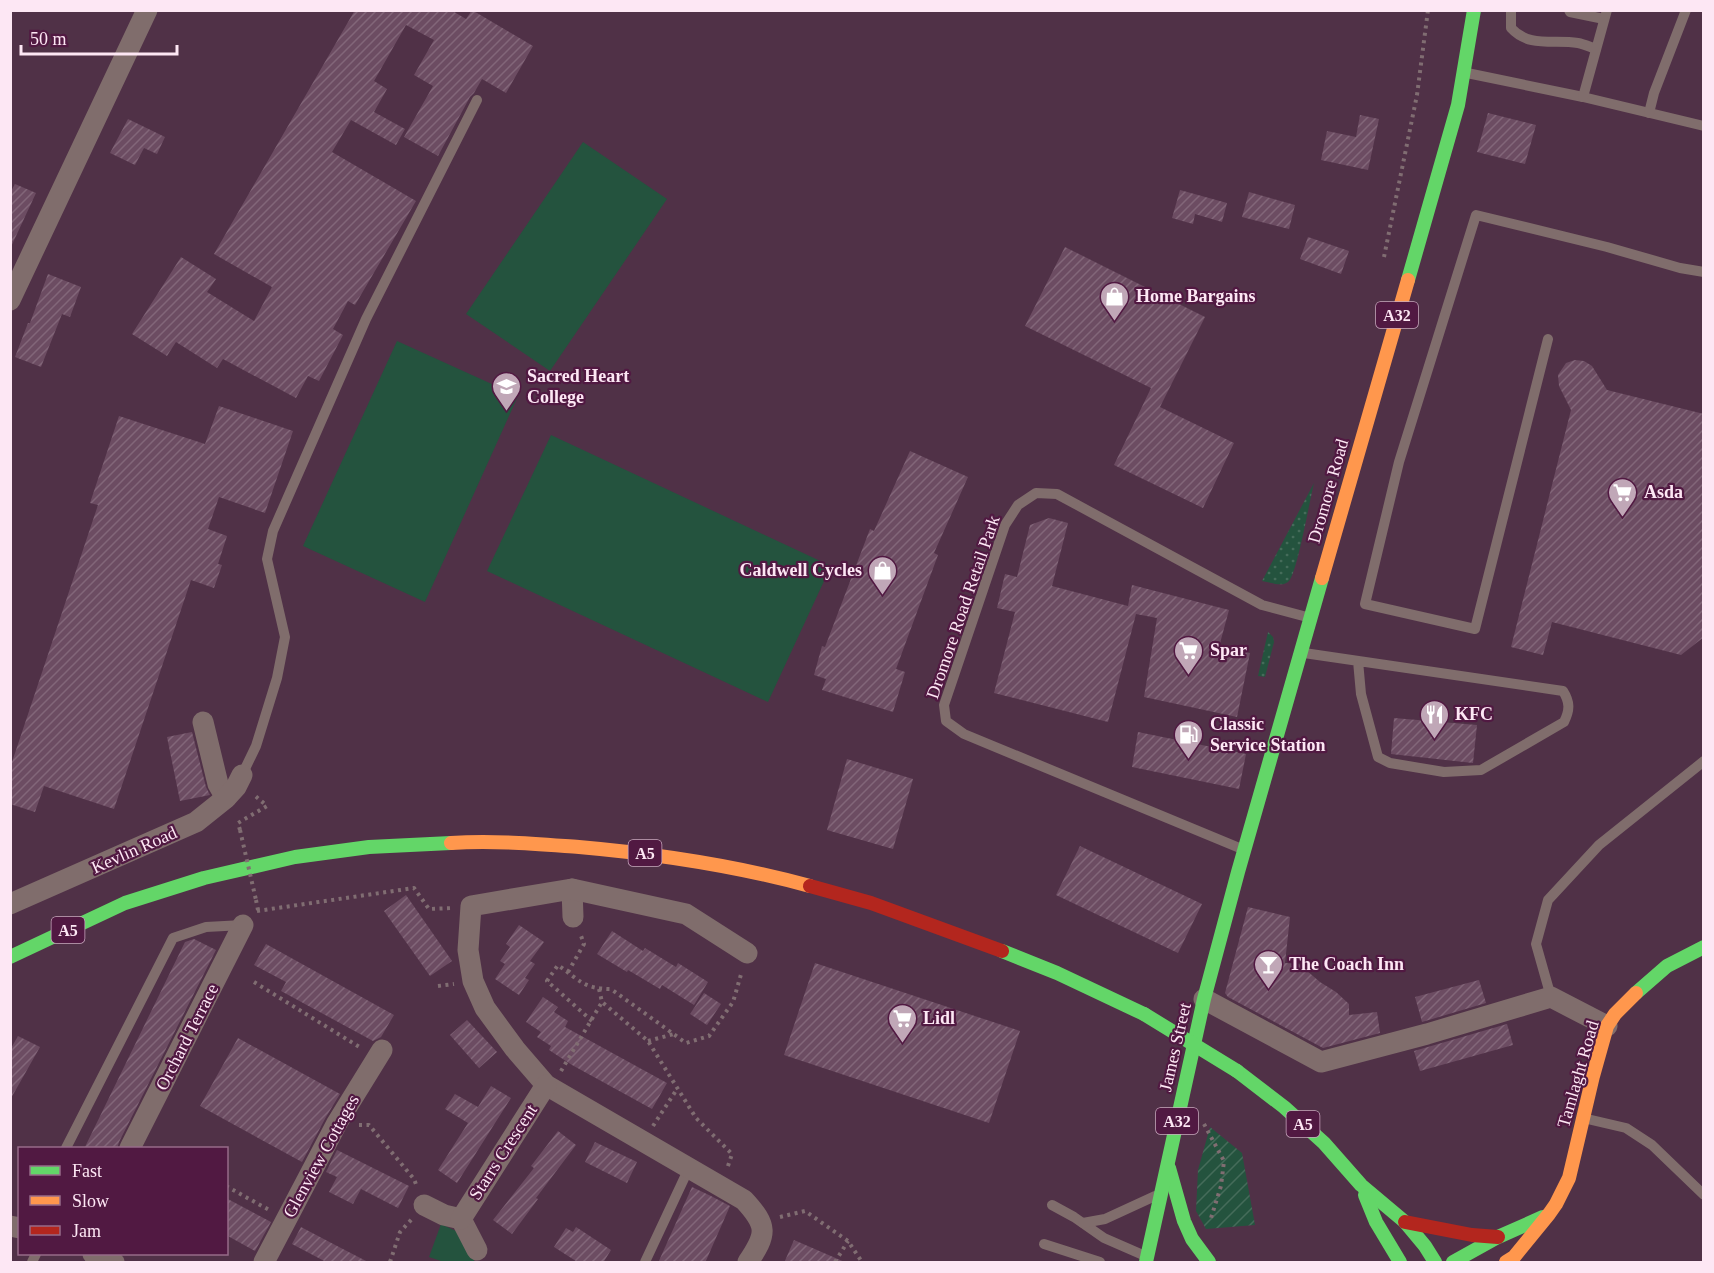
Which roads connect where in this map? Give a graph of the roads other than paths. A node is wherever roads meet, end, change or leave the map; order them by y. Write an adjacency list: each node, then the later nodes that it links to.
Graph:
1 (147, 10): 14 (street)
2 (1474, 10): 8 (main road, Dromore Road / A32)
3 (1511, 10): 7 (lane)
4 (1569, 10): 6 (lane)
5 (1686, 10): 11 (lane)
6 (1606, 15): 7 (lane)
7 (1596, 49): 9 (lane)
8 (1464, 72): 9 (lane); 16 (main road, Dromore Road / A32)
9 (1583, 97): 11 (lane)
10 (477, 100): 21 (lane)
11 (1649, 113): 12 (lane)
12 (1704, 126)
13 (1704, 272): 15 (lane)
14 (10, 300)
15 (1548, 339)
16 (1311, 618): 17 (main road, Dromore Road / A32); 22 (lane, Dromore Road Retail Park)
17 (1301, 653): 18 (lane); 22 (main road, Dromore Road / A32)
18 (1358, 661): 18 (lane)
19 (203, 722): 21 (street)
20 (1704, 761): 31 (lane)
21 (235, 787): 24 (street, Kevlin Road)
22 (1244, 850): 30 (main road, Dromore Road / A32)
23 (572, 889): 25 (street); 28 (street); 34 (street)
24 (10, 904)
25 (573, 917)
26 (243, 925): 36 (lane); 37 (street, Orchard Terrace)
27 (1704, 947): 32 (main road, Tamlaght Road)
28 (747, 953)
29 (10, 957): 40 (main road, A5, bridge)
30 (1206, 990): 31 (street); 38 (main road, James Street / A32)
31 (1551, 997): 32 (street)
32 (1607, 1026): 35 (main road, Tamlaght Road)
33 (379, 1054): 55 (street, Glenview Cottages)
34 (546, 1085): 39 (street); 46 (street, Starrs Crescent)
35 (1583, 1118): 42 (lane); 45 (main road, Tamlaght Road)
36 (67, 1147)
37 (131, 1147)
38 (1168, 1163): 41 (main road, James Street / A32); 61 (main road)
39 (689, 1168): 58 (lane); 59 (street)
40 (1360, 1185): 47 (main road, A5); 48 (main road, A5)
41 (1161, 1194): 49 (lane); 56 (main road, James Street / A32)
42 (1704, 1195)
43 (424, 1205): 46 (street)
44 (1052, 1205): 49 (lane)
45 (1549, 1214): 50 (main road); 65 (main road, Tamlaght Road)
46 (452, 1217): 52 (street, Starrs Crescent)
47 (1376, 1222): 53 (main road); 62 (main road, A5)
48 (1405, 1222): 50 (main road); 63 (main road, A5)
49 (1083, 1223): 56 (lane)
50 (1498, 1237): 64 (main road)
51 (1044, 1244): 60 (lane)
52 (477, 1250)
53 (1377, 1251)
54 (95, 1255): 57 (street)
55 (269, 1259)
56 (1150, 1260)
57 (114, 1263)
58 (645, 1263)
59 (748, 1263)
60 (1100, 1263)
61 (1209, 1263)
62 (1400, 1263)
63 (1435, 1263)
64 (1453, 1263)
65 (1506, 1263)

